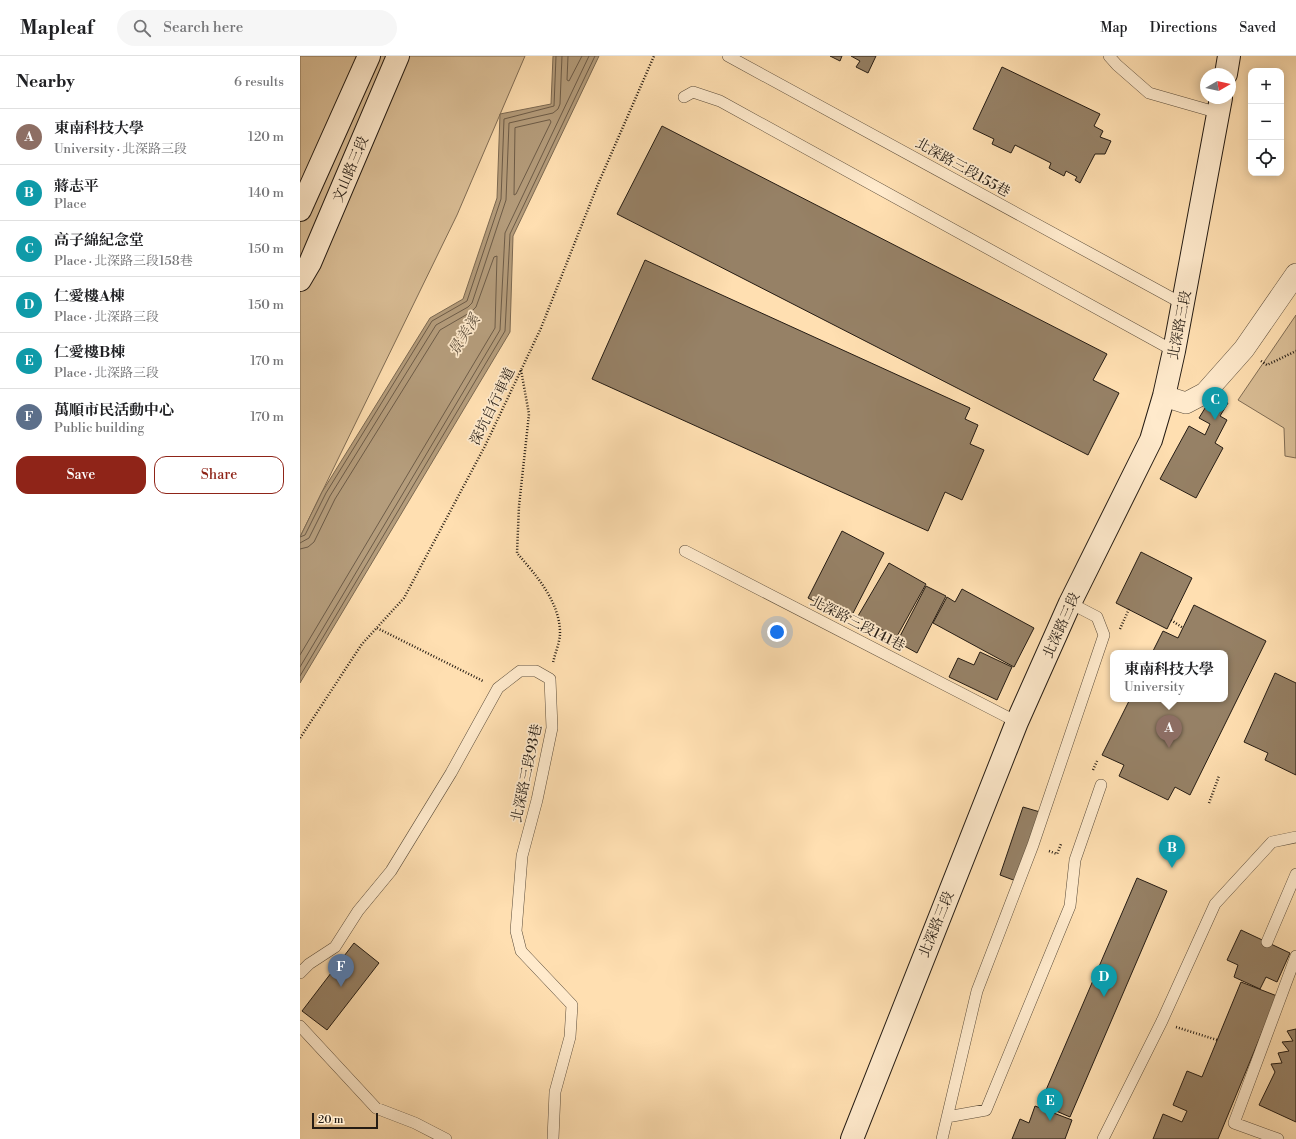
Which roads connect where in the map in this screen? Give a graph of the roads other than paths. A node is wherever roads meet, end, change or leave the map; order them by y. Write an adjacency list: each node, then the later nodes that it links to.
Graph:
1 (369, 56): 9 (main road, 文山路三段)
2 (398, 56): 11 (main road, 文山路三段)
3 (728, 56): 12 (lane, 北深路三段155巷)
4 (1109, 56): 8 (lane)
5 (1229, 56): 6 (main road)
6 (1227, 68)
7 (684, 98): 13 (lane)
8 (1220, 105): 12 (main road, 北深路三段)
9 (300, 210)
10 (1296, 274): 14 (street)
11 (300, 280)
12 (1183, 304): 13 (main road, 北深路三段)
13 (1174, 351): 14 (main road, 北深路三段)
14 (1164, 396): 16 (main road, 北深路三段)
15 (684, 551): 17 (lane, 北深路三段141巷)
16 (1070, 603): 17 (main road, 北深路三段); 25 (lane)
17 (1017, 722): 28 (main road, 北深路三段)
18 (1101, 785): 25 (lane)
19 (1296, 837): 30 (lane)
20 (1296, 874): 21 (lane)
21 (1267, 942)
22 (1296, 956): 31 (lane)
23 (300, 973): 27 (lane, 北深路三段93巷)
24 (300, 1026): 26 (lane)
25 (947, 1117): 29 (lane)
26 (446, 1139)
27 (553, 1139)
28 (852, 1139)
29 (942, 1139)
30 (1104, 1139)
31 (1278, 1139)

